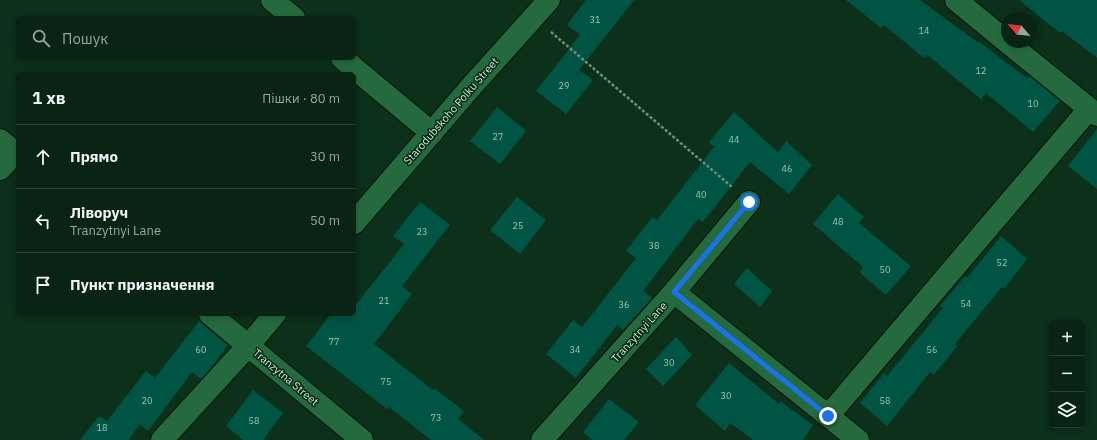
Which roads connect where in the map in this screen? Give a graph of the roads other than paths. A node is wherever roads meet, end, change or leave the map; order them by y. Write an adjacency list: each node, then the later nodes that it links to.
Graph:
1 (272, 0): 4 (street)
2 (549, 0): 9 (street, Starodubskoho Polku Street)
3 (956, 0): 5 (street)
4 (292, 16)
5 (1001, 37)
6 (1014, 48): 8 (street)
7 (344, 60): 9 (street)
8 (1093, 112): 18 (street)
9 (432, 133): 13 (street, Starodubskoho Polku Street)
10 (11, 149): 11 (street)
11 (0, 169)
12 (749, 202): 14 (street)
13 (356, 221)
14 (674, 292): 18 (street, Tranzytnyi Lane); 21 (street, Tranzytnyi Lane)
15 (212, 316): 17 (street, Tranzytna Street)
16 (273, 316): 17 (street)
17 (248, 346): 19 (street); 20 (street, Tranzytna Street)
18 (828, 416): 22 (street, Tranzytnyi Lane)
19 (162, 440)
20 (362, 440)
21 (542, 440)
22 (858, 440)

